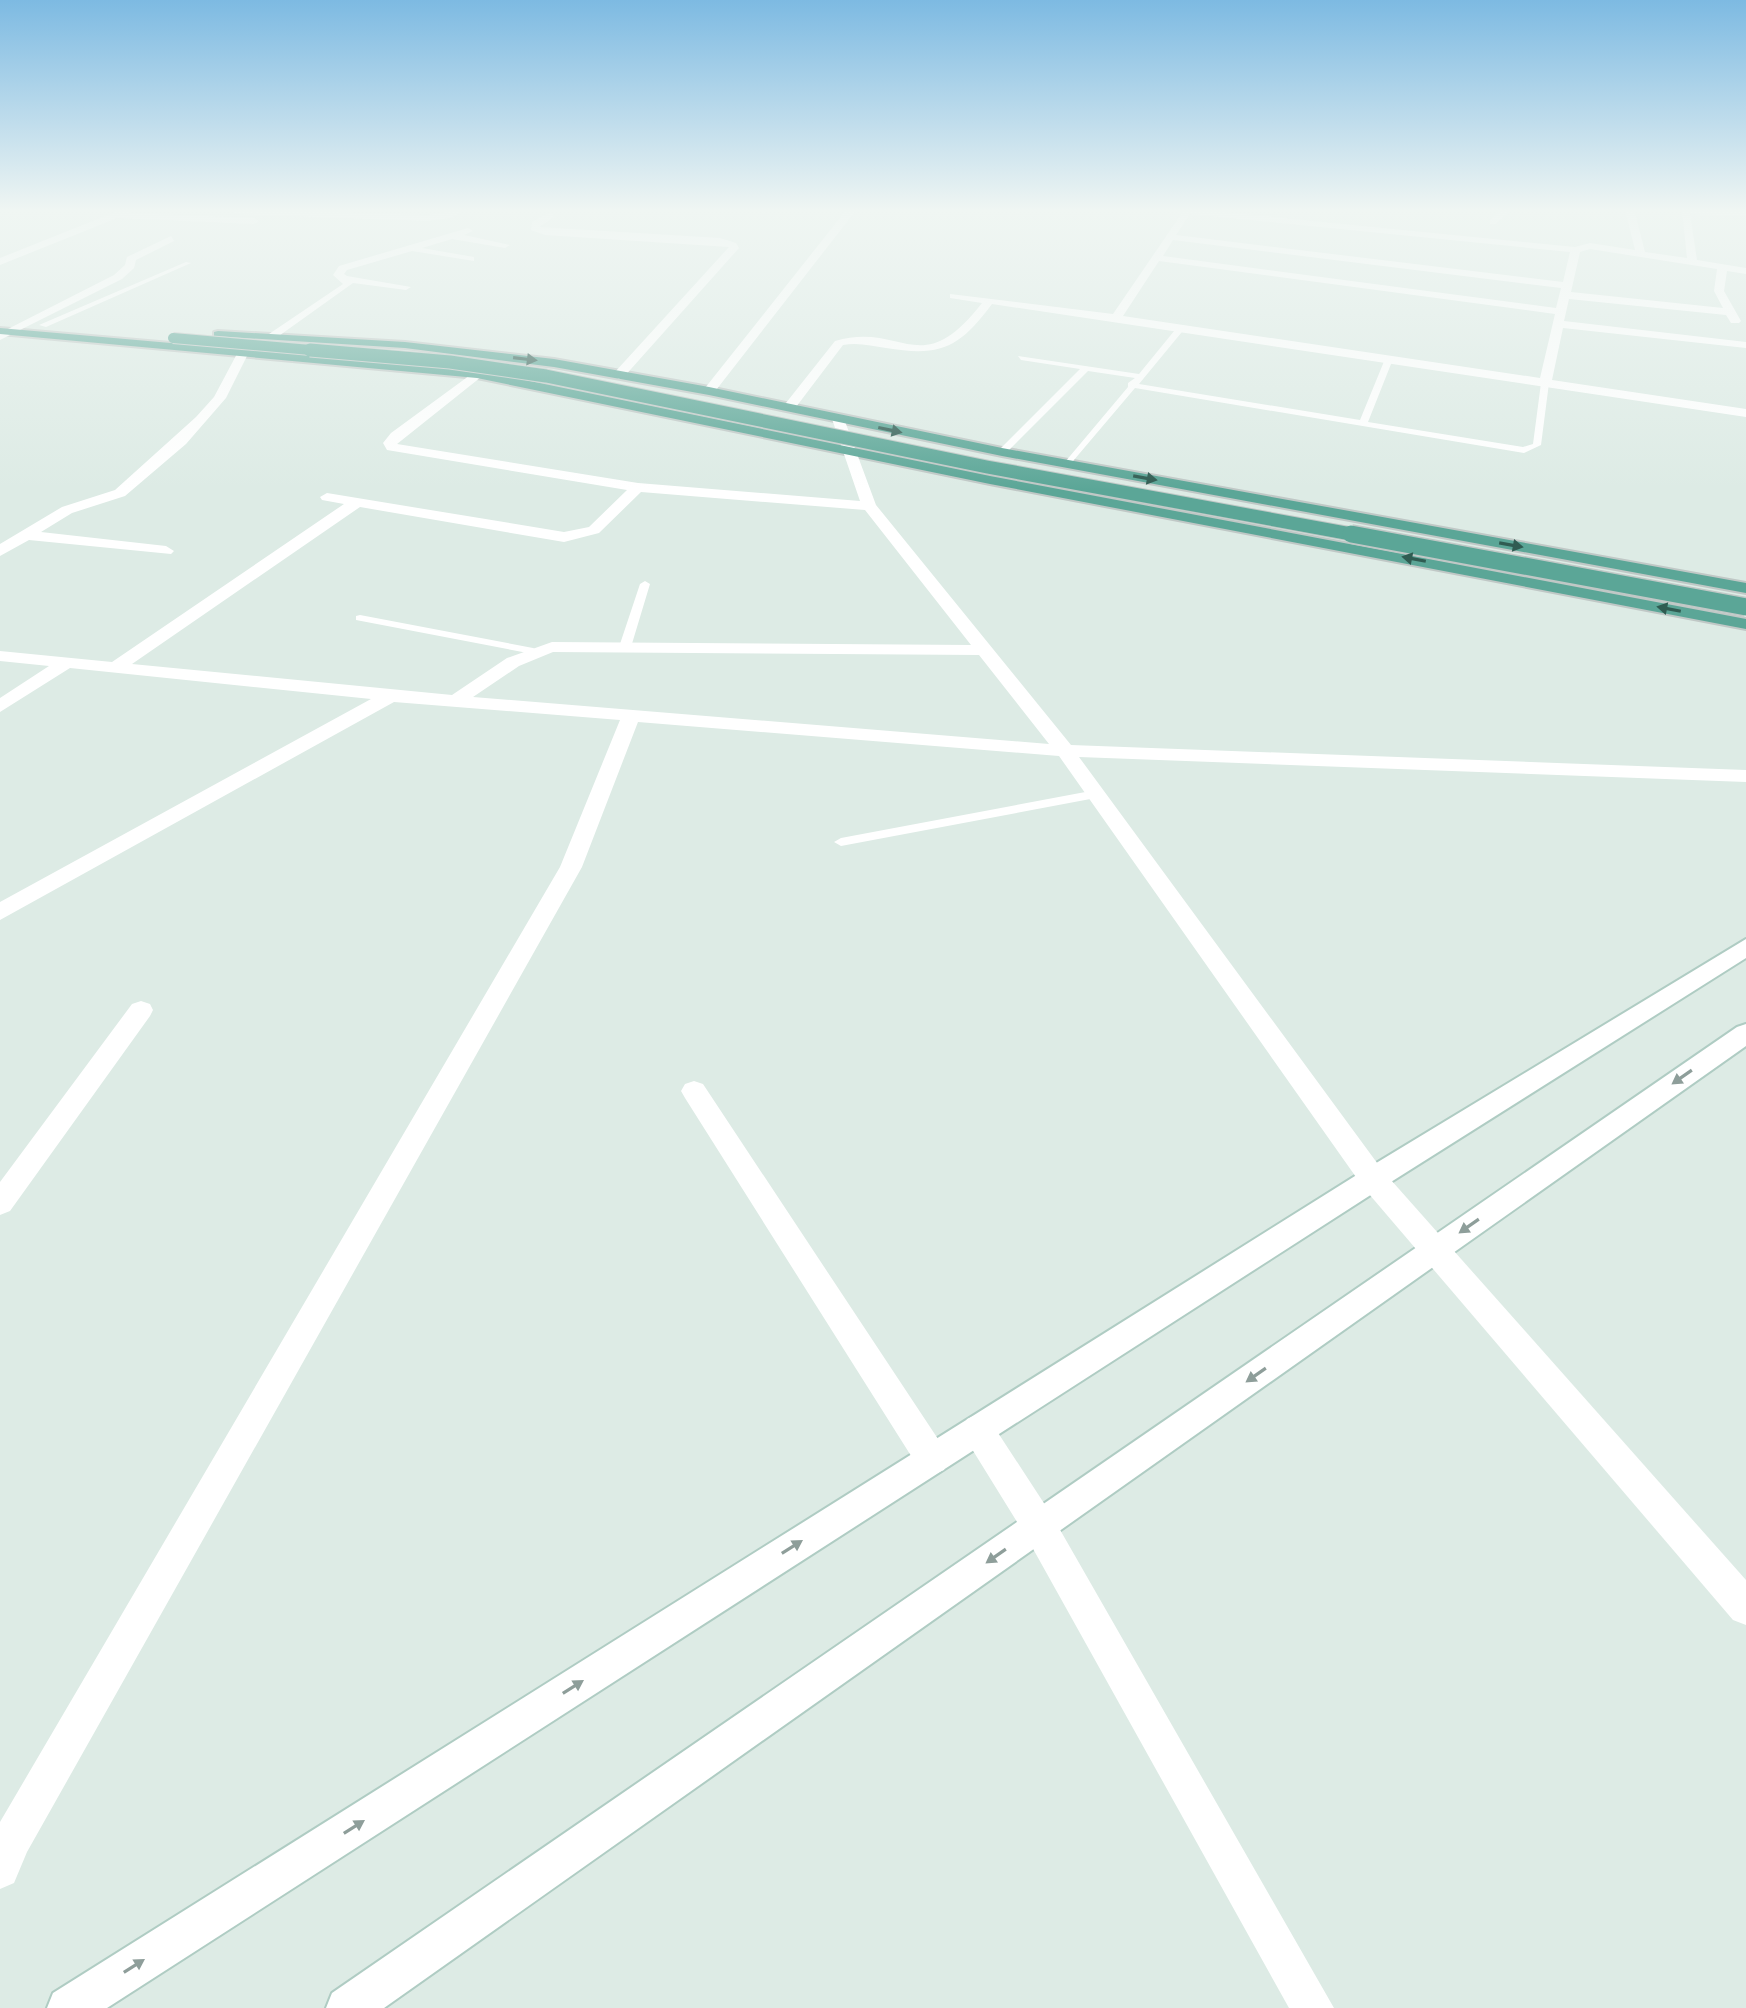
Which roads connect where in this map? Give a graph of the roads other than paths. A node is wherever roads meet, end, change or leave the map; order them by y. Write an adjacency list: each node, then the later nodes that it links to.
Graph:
1 (67, 303): 16 (street)
2 (90, 303): 17 (lane)
3 (323, 303): 21 (street)
4 (684, 303): 31 (street)
5 (778, 303): 35 (street)
6 (988, 303): 36 (street)
7 (1002, 303): 14 (street)
8 (1126, 303): 14 (street)
9 (1457, 303): 15 (street)
10 (1563, 303): 15 (street)
11 (1660, 303): 13 (street)
12 (1725, 303): 13 (street)
13 (1729, 312): 22 (street)
14 (1116, 318): 18 (street)
15 (1560, 318): 25 (street); 33 (street)
16 (25, 324): 17 (main road); 20 (main road)
17 (43, 325): 19 (main road)
18 (1182, 327): 28 (street); 32 (lane)
19 (123, 329): 21 (main road); 23 (main road); 24 (main road)
20 (3, 331): 24 (main road)
21 (272, 336): 31 (main road, one-way to 31)
22 (1746, 336)
23 (172, 338): 24 (main road); 54 (main road, bridge)
24 (104, 340): 26 (main road)
25 (1746, 345)
26 (243, 352): 30 (main road); 49 (street)
27 (1021, 358): 29 (lane)
28 (1389, 359): 33 (street); 39 (lane)
29 (1086, 368): 32 (lane); 41 (lane)
30 (477, 374): 40 (main road); 43 (street)
31 (619, 375): 35 (main road)
32 (1139, 376): 34 (lane)
33 (1545, 383): 37 (street); 39 (lane)
34 (1131, 385): 39 (lane); 42 (lane)
35 (709, 391): 36 (main road)
36 (788, 408): 38 (main road)
37 (1746, 413)
38 (838, 419): 40 (street); 41 (main road, one-way to 41)
39 (1363, 424)
40 (849, 450): 47 (street); 48 (main road)
41 (1002, 452): 42 (main road)
42 (1068, 464): 44 (main road, one-way to 44)
43 (638, 487): 46 (street); 47 (street)
44 (1226, 493): 48 (main road); 53 (main road, one-way to 53)
45 (327, 497): 46 (street)
46 (357, 502): 62 (street)
47 (869, 506): 58 (street)
48 (1214, 521): 56 (main road, one-way to 48)
49 (27, 535): 50 (street); 51 (street)
50 (0, 551)
51 (166, 551)
52 (645, 584): 57 (lane)
53 (1746, 588)
54 (1746, 607)
55 (360, 618): 59 (lane)
56 (1746, 624)
57 (625, 647): 58 (street); 59 (street)
58 (983, 650): 67 (street)
59 (533, 651): 64 (street)
60 (0, 656): 61 (street)
61 (66, 663): 62 (street); 65 (street)
62 (115, 668): 63 (street)
63 (391, 696): 64 (street); 71 (street)
64 (456, 701): 66 (street)
65 (0, 706)
66 (631, 715): 67 (street); 83 (street)
67 (1065, 751): 68 (street); 69 (street)
68 (1746, 776)
69 (1096, 794): 70 (lane); 76 (street)
70 (841, 842)
71 (0, 912)
72 (1746, 947): 76 (street)
73 (141, 1010): 77 (street)
74 (1746, 1033): 78 (street, one-way to 78)
75 (694, 1091): 80 (street)
76 (1373, 1179): 78 (street); 79 (street)
77 (0, 1203)
78 (1435, 1250): 81 (street, one-way to 81); 82 (street)
79 (978, 1430): 80 (street); 81 (street)
80 (932, 1459): 84 (street, one-way to 80)
81 (1039, 1526): 85 (street, one-way to 85); 86 (street)
82 (1746, 1607)
83 (0, 1869)
84 (68, 2008)
85 (347, 2008)
86 (1313, 2008)

